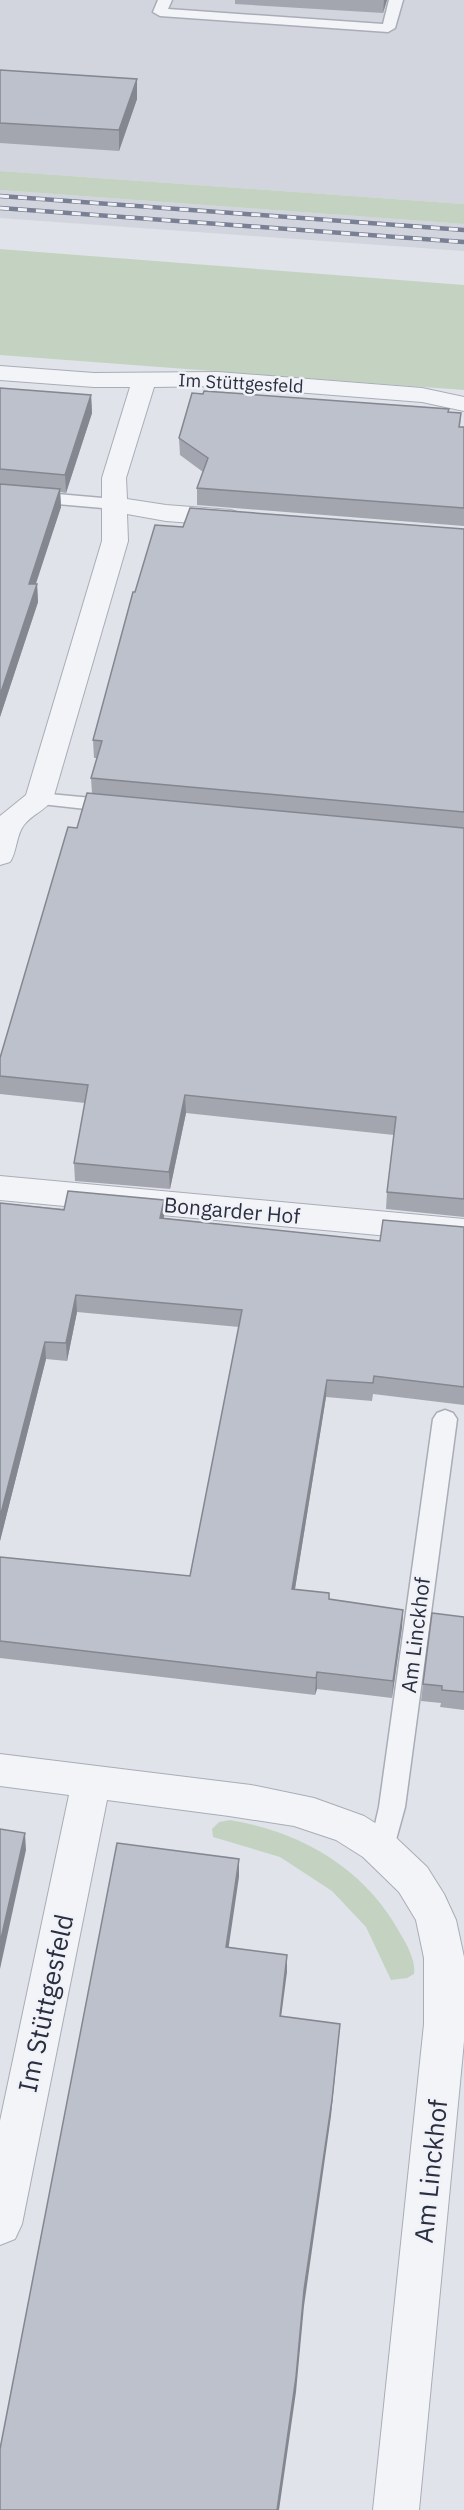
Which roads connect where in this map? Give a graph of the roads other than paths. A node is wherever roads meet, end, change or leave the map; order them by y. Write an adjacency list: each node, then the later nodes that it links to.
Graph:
1 (165, 0): 2 (lane)
2 (396, 0)
3 (0, 373): 4 (street, Im Stüttgesfeld)
4 (144, 381): 5 (street, Im Stüttgesfeld); 7 (street)
5 (464, 404)
6 (0, 494): 7 (lane)
7 (114, 504): 8 (street); 9 (street)
8 (250, 519)
9 (39, 799): 10 (lane); 11 (street)
10 (136, 808)
11 (0, 856)
12 (0, 1188): 13 (street, Bongarder Hof)
13 (464, 1231)
14 (445, 1419): 17 (lane, Am Linckhof)
15 (0, 1770): 16 (street, Am Linckhof)
16 (91, 1782): 17 (street, Am Linckhof); 18 (street, Im Stüttgesfeld)
17 (382, 1850): 19 (street, Am Linckhof)
18 (0, 2224)
19 (396, 2510)

